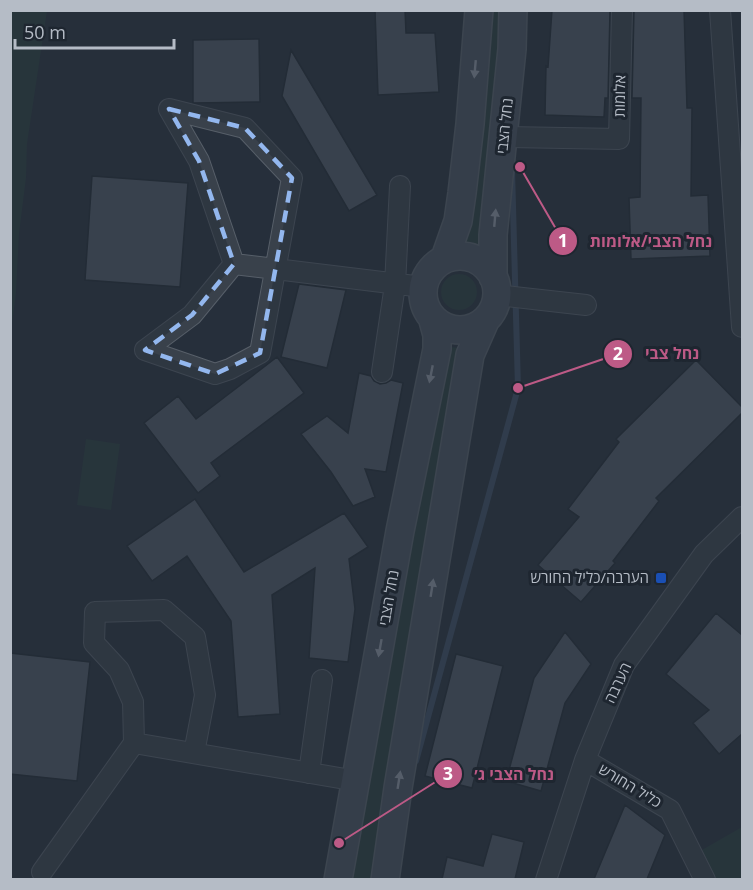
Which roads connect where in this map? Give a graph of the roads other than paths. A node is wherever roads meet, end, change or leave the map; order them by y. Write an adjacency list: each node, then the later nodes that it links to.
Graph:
1 (479, 10): 7 (street, one-way to 7)
2 (513, 10): 5 (street, נחל הצבי)
3 (622, 10): 5 (street, אלומות)
4 (720, 10): 16 (street)
5 (504, 137): 11 (street, נחל הצבי, one-way to 5)
6 (400, 186): 10 (street)
7 (445, 258): 11 (street); 12 (street)
8 (234, 264): 9 (street); 9 (street); 9 (street)
9 (276, 270): 10 (street)
10 (395, 285): 12 (street); 17 (street)
11 (495, 286): 13 (street); 15 (street)
12 (423, 287): 14 (street)
13 (586, 306)
14 (432, 316): 15 (street); 24 (street, נחל הצבי, one-way to 24)
15 (485, 321): 27 (street, one-way to 15)
16 (742, 327)
17 (382, 372)
18 (742, 516): 22 (street, הערבה)
19 (322, 680): 23 (street)
20 (134, 743): 21 (street); 21 (street); 25 (street)
21 (194, 753): 23 (street)
22 (585, 760): 28 (street, הערבה); 29 (street, כליל החורש)
23 (309, 773): 24 (street)
24 (357, 781): 26 (street, נחל הצבי)
25 (42, 872)
26 (338, 879)
27 (385, 879)
28 (546, 879)
29 (705, 879)

